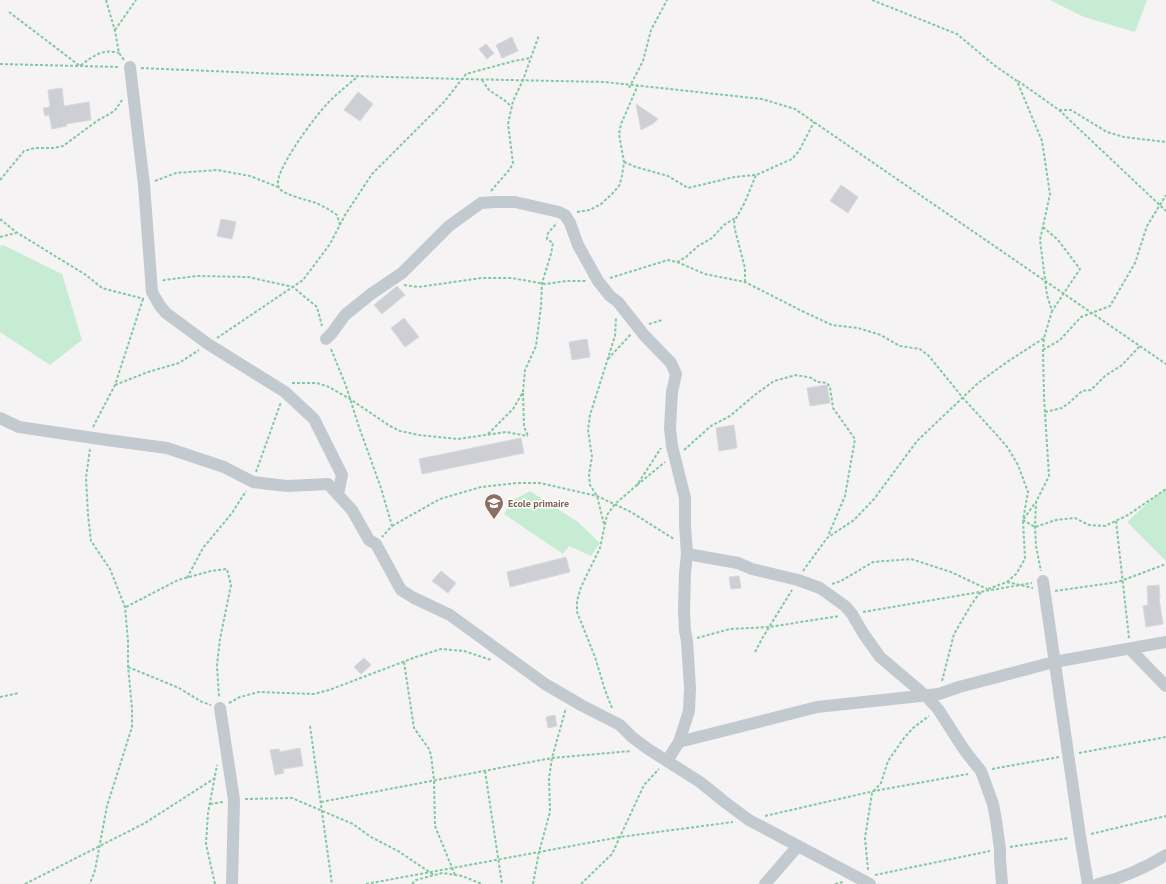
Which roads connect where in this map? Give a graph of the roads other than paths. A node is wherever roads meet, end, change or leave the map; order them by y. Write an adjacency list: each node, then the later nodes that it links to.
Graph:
1 (130, 67): 4 (street)
2 (326, 339): 5 (street)
3 (0, 418): 4 (street)
4 (338, 494): 14 (street)
5 (687, 554): 11 (street); 13 (street)
6 (1043, 585): 9 (street)
7 (1166, 642): 8 (street)
8 (1130, 649): 9 (street); 10 (street)
9 (1054, 662): 11 (street); 21 (street)
10 (1166, 686)
11 (926, 696): 13 (street); 20 (street)
12 (220, 708): 17 (street)
13 (679, 742): 14 (street)
14 (667, 761): 15 (street)
15 (798, 846): 18 (street); 19 (street)
16 (1166, 855): 22 (street)
17 (232, 884)
18 (765, 884)
19 (870, 884)
20 (1002, 884)
21 (1088, 884)
22 (1098, 884)

